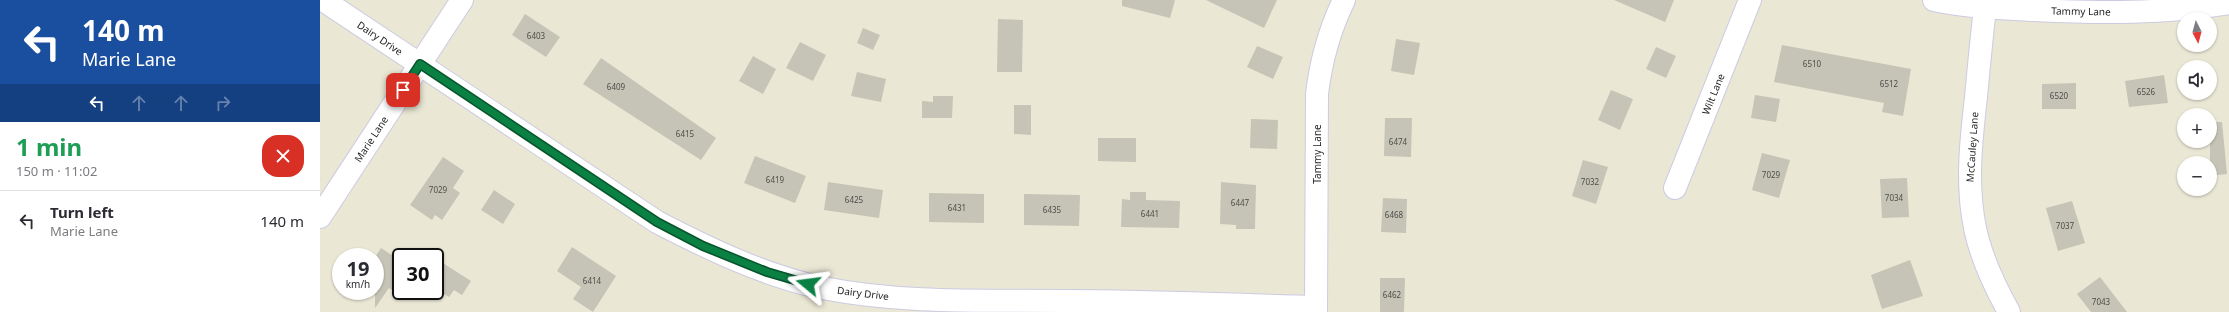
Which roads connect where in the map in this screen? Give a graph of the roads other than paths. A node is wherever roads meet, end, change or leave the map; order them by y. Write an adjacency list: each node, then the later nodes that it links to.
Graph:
1 (323, 0): 8 (street, Dairy Drive)
2 (462, 0): 8 (street, Marie Lane)
3 (1344, 0): 11 (street, Tammy Lane)
4 (1750, 0): 9 (street, Wilt Lane)
5 (1934, 0): 7 (street, Tammy Lane)
6 (2229, 3): 7 (street, Tammy Lane)
7 (1985, 4): 12 (street, McCauley Lane)
8 (420, 64): 10 (street, Marie Lane); 11 (street, Dairy Drive)
9 (1675, 188)
10 (320, 217)
11 (1316, 310)
12 (2008, 312)

